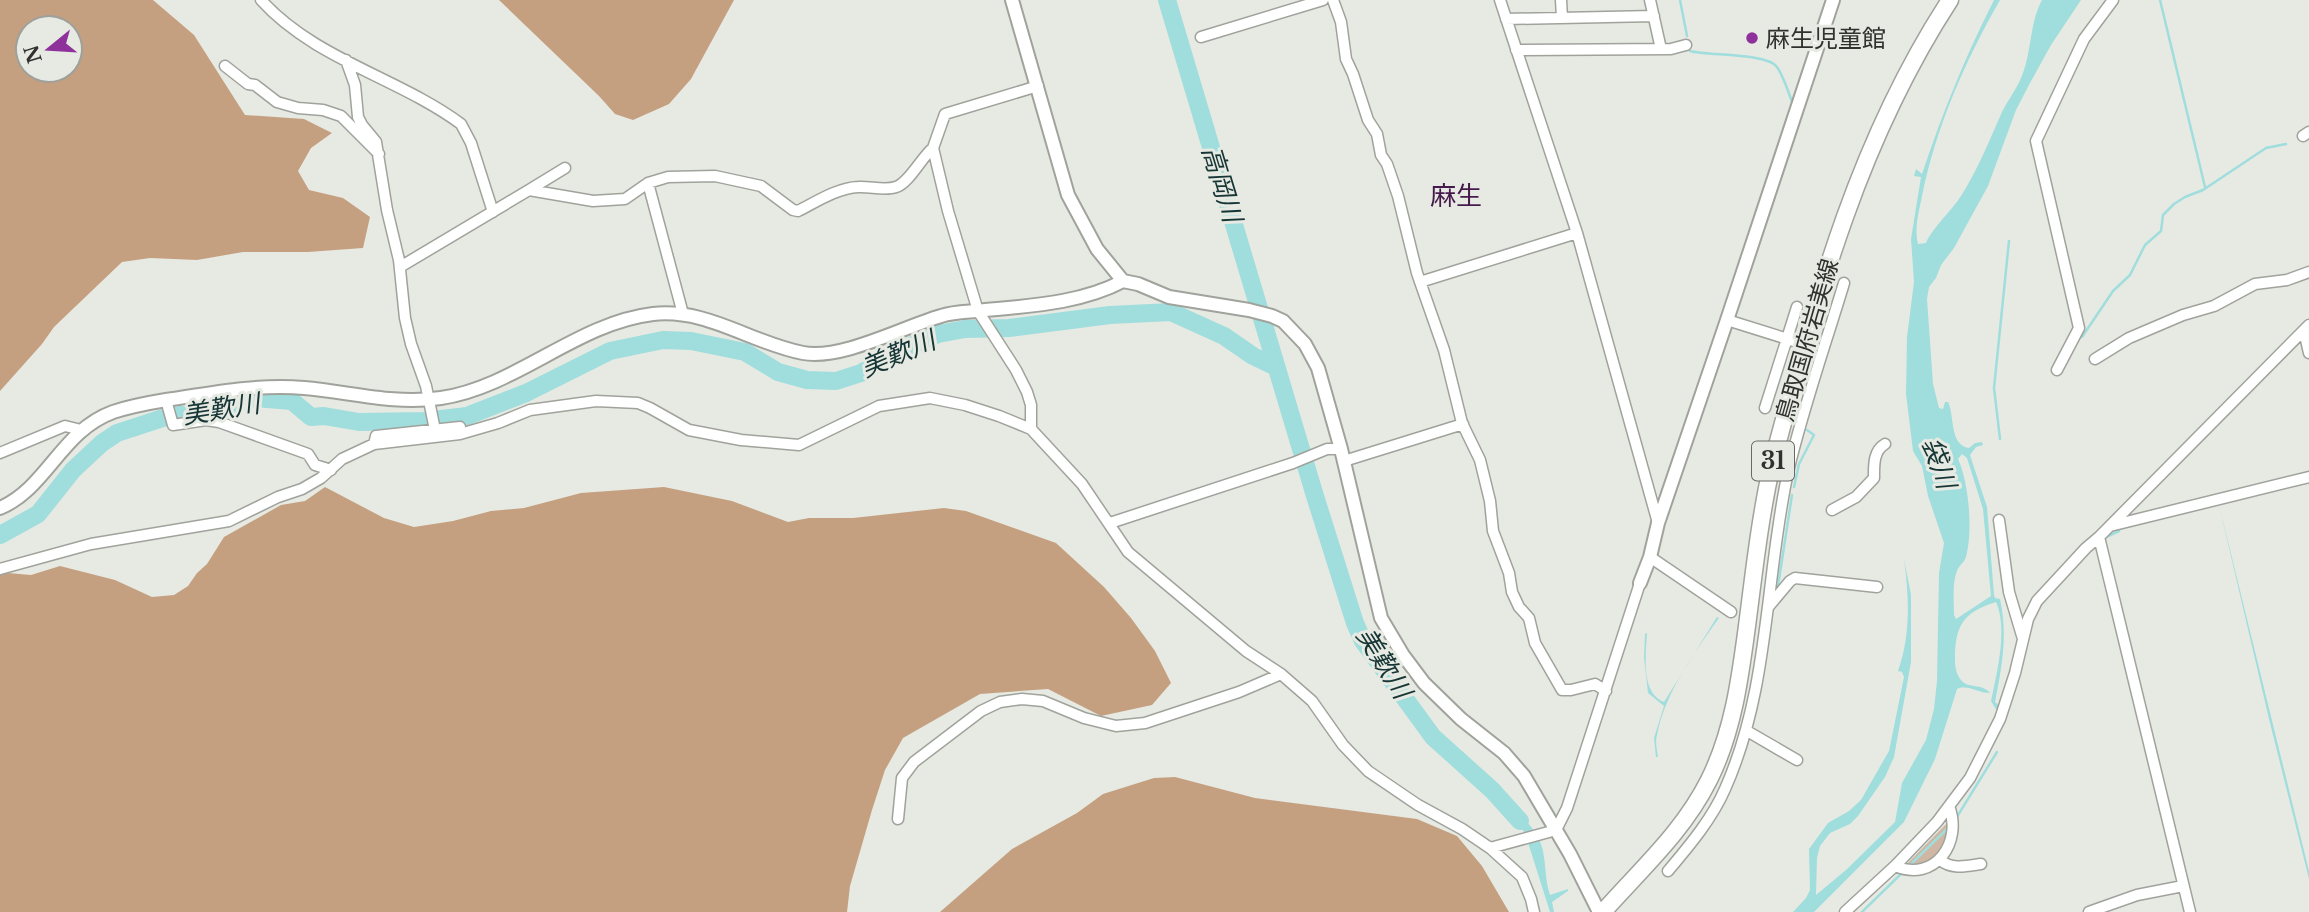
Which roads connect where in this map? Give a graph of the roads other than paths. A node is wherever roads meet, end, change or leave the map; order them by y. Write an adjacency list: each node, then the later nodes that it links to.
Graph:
1 (261, 0): 18 (street)
2 (1012, 0): 20 (street)
3 (1323, 0): 14 (street)
4 (1334, 0): 31 (street)
5 (1500, 0): 13 (street)
6 (1561, 0): 12 (street)
7 (1650, 0): 11 (street)
8 (1833, 0): 36 (street)
9 (1950, 0): 84 (main road, 鳥取国府岩美線 / 31)
10 (2113, 0): 41 (street)
11 (1654, 16): 12 (street); 16 (street)
12 (1562, 18): 13 (street)
13 (1506, 19): 17 (street)
14 (1201, 37)
15 (1686, 45): 16 (street)
16 (1661, 49): 17 (street)
17 (1516, 50): 27 (street)
18 (346, 60): 22 (street); 26 (street)
19 (225, 66): 22 (street)
20 (1038, 86): 21 (street); 30 (street)
21 (933, 148): 24 (street); 34 (street)
22 (379, 155): 28 (street)
23 (565, 168): 25 (street)
24 (648, 183): 25 (street); 35 (street)
25 (529, 190): 26 (street)
26 (493, 212): 28 (street)
27 (1577, 233): 31 (street); 60 (street)
28 (400, 267): 42 (street)
29 (2309, 272): 40 (street)
30 (1124, 281): 34 (street); 53 (street)
31 (1420, 282): 46 (street)
32 (1844, 283): 67 (street)
33 (1797, 307): 38 (street)
34 (978, 311): 35 (street); 48 (street)
35 (683, 314): 42 (street)
36 (1727, 320): 38 (street); 60 (street)
37 (2306, 328): 39 (street); 61 (street)
38 (1791, 340): 44 (street)
39 (2309, 354)
40 (2095, 359)
41 (2057, 370)
42 (430, 403): 43 (street); 47 (street)
43 (168, 405): 49 (street); 54 (street)
44 (1765, 408)
45 (495, 423): 47 (street); 48 (street); 50 (street)
46 (1462, 424): 53 (street); 71 (street)
47 (435, 428): 50 (street)
48 (1031, 429): 59 (street)
49 (81, 430): 52 (street); 56 (street)
50 (374, 444): 54 (street)
51 (1885, 444): 57 (street)
52 (0, 453)
53 (1343, 455): 59 (street); 76 (street)
54 (331, 470): 64 (street)
55 (2309, 477): 61 (street)
56 (0, 508)
57 (1832, 510)
58 (1999, 520): 69 (street)
59 (1110, 523): 70 (street)
60 (1658, 523): 63 (street)
61 (2109, 526): 62 (street)
62 (2099, 537): 69 (street); 82 (street)
63 (1650, 557): 65 (street); 68 (street)
64 (0, 569)
65 (1640, 583): 71 (street)
66 (1877, 587): 67 (street)
67 (1768, 607): 72 (street)
68 (1731, 612)
69 (2024, 641): 74 (street)
70 (1281, 674): 75 (street); 77 (street)
71 (1606, 691): 76 (street)
72 (1747, 731): 73 (street); 81 (street)
73 (1797, 760)
74 (1949, 806): 78 (street); 80 (street)
75 (898, 819)
76 (1556, 830): 77 (street); 84 (street)
77 (1490, 848): 83 (street)
78 (1940, 860): 79 (street); 80 (street)
79 (1981, 864)
80 (1895, 866): 85 (street)
81 (1668, 871)
82 (2183, 886): 86 (street); 87 (street)
83 (1534, 912)
84 (1601, 912)
85 (1845, 912)
86 (2089, 912)
87 (2190, 912)

